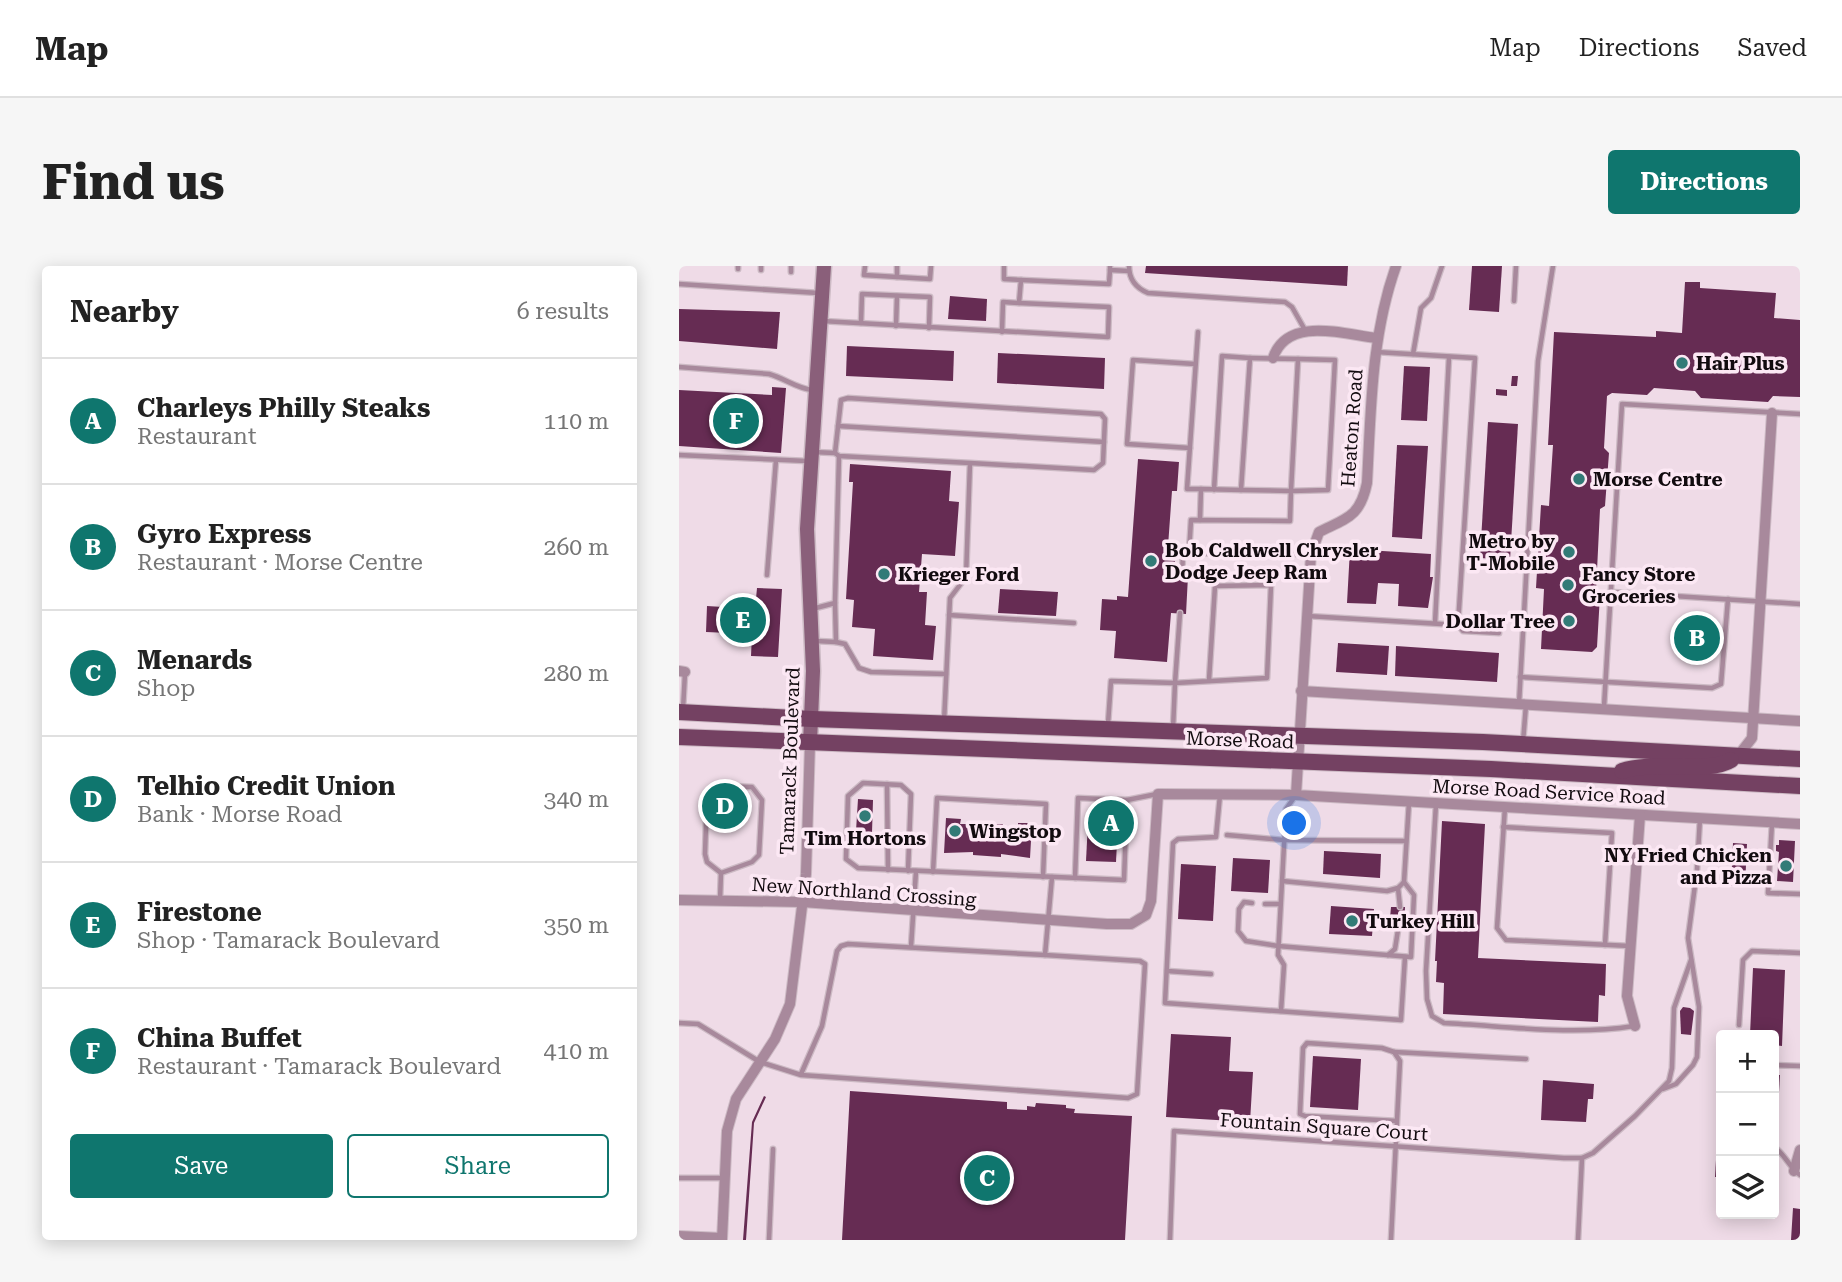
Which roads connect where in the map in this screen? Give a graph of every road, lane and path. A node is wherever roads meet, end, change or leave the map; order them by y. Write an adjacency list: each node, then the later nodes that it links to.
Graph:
1 (824, 266): 15 (street, Tamarack Boulevard)
2 (865, 266): 12 (lane)
3 (897, 266): 12 (lane)
4 (931, 266): 12 (lane)
5 (1004, 266): 13 (lane)
6 (1396, 266): 26 (street, Heaton Road)
7 (1442, 266): 28 (lane)
8 (1516, 266): 17 (lane)
9 (1553, 266): 72 (lane)
10 (1110, 268): 11 (lane); 13 (lane)
11 (1129, 269): 24 (lane)
12 (897, 277)
13 (1021, 280): 18 (lane)
14 (679, 284): 15 (lane)
15 (823, 293): 19 (street, Tamarack Boulevard)
16 (897, 296): 20 (lane); 21 (lane); 22 (lane)
17 (1514, 300)
18 (1019, 303): 23 (lane); 23 (lane)
19 (821, 321): 20 (lane); 35 (street, Tamarack Boulevard)
20 (860, 323): 21 (lane)
21 (896, 326): 22 (lane)
22 (929, 328): 23 (lane)
23 (1002, 331)
24 (1305, 331): 26 (street); 31 (street)
25 (1198, 332): 33 (lane)
26 (1376, 338): 27 (street, Heaton Road)
27 (1375, 352): 28 (lane); 52 (street, Heaton Road)
28 (1413, 354): 29 (lane)
29 (1449, 356): 65 (lane); 66 (lane)
30 (1250, 358): 31 (lane); 47 (lane); 48 (lane)
31 (1273, 358): 32 (lane)
32 (1298, 359): 49 (lane); 49 (lane)
33 (1195, 364): 40 (lane); 40 (lane)
34 (679, 367): 35 (lane)
35 (816, 390): 43 (street, Tamarack Boulevard)
36 (1772, 413): 37 (lane); 55 (lane); 57 (street)
37 (1800, 414)
38 (838, 426): 39 (lane); 39 (lane); 42 (lane)
39 (1104, 442): 45 (lane)
40 (1189, 448): 46 (lane)
41 (679, 455): 44 (lane)
42 (837, 455): 43 (lane); 45 (lane); 58 (lane)
43 (812, 457): 44 (lane); 60 (street, Tamarack Boulevard)
44 (776, 460): 53 (lane)
45 (970, 463): 62 (lane)
46 (1201, 489): 47 (lane); 50 (lane)
47 (1214, 489): 48 (lane)
48 (1241, 490): 49 (lane)
49 (1291, 491): 50 (lane)
50 (1200, 520): 51 (lane)
51 (1189, 553): 52 (lane); 54 (lane)
52 (1311, 554): 63 (street, Heaton Road)
53 (767, 575)
54 (1182, 576)
55 (1611, 592): 56 (lane); 74 (lane)
56 (1728, 599): 57 (lane); 74 (lane)
57 (1761, 601): 59 (lane); 80 (street)
58 (835, 603): 60 (lane); 69 (lane)
59 (1800, 604)
60 (810, 610): 68 (street, Tamarack Boulevard)
61 (1180, 613): 75 (lane)
62 (949, 615): 64 (lane); 71 (lane)
63 (1306, 615): 65 (lane); 76 (street, Heaton Road)
64 (1074, 623)
65 (1435, 623): 66 (lane)
66 (1458, 625): 67 (lane)
67 (1499, 633)
68 (811, 641): 69 (lane); 81 (street, Tamarack Boulevard)
69 (836, 642): 71 (lane)
70 (682, 671): 79 (lane)
71 (946, 674): 83 (lane)
72 (1520, 677): 74 (lane); 77 (lane)
73 (1209, 680): 73 (lane); 75 (lane)
74 (1606, 682): 78 (lane)
75 (1174, 683): 84 (lane); 85 (lane)
76 (1301, 691): 77 (street); 87 (street, Heaton Road)
77 (1523, 704): 78 (street); 89 (lane)
78 (1604, 709): 80 (street)
79 (681, 712): 81 (main road, Morse Road)
80 (1754, 718): 82 (street); 90 (street)
81 (812, 719): 83 (main road, Morse Road); 88 (street, Tamarack Boulevard)
82 (1800, 721)
83 (944, 723): 84 (main road, Morse Road)
84 (1108, 729): 85 (main road, Morse Road)
85 (1173, 731): 87 (main road, Morse Road)
86 (679, 737): 88 (main road, Morse Road)
87 (1300, 737): 89 (main road, Morse Road); 92 (street)
88 (810, 743): 92 (main road, Morse Road); 125 (street, Tamarack Boulevard)
89 (1523, 744): 90 (main road, Morse Road)
90 (1738, 756): 91 (main road, Morse Road); 93 (main road)
91 (1800, 759)
92 (1297, 763): 93 (main road, Morse Road); 98 (street)
93 (1610, 776): 95 (main road, Morse Road)
94 (887, 784): 111 (lane); 111 (lane); 112 (lane)
95 (1800, 786)
96 (1158, 794): 97 (street, Morse Road Service Road); 99 (lane); 131 (street, New Northland Crossing)
97 (1220, 794): 98 (street, Morse Road Service Road); 142 (lane)
98 (1296, 795): 100 (street, Morse Road Service Road); 109 (lane)
99 (1127, 800): 118 (lane); 118 (lane)
100 (1409, 801): 101 (street, Morse Road Service Road); 110 (lane)
101 (1436, 803): 102 (street, Morse Road Service Road); 147 (lane)
102 (1504, 807): 103 (street, Morse Road Service Road); 107 (lane)
103 (1640, 815): 104 (street, Morse Road Service Road); 135 (street)
104 (1700, 818): 105 (street, Morse Road Service Road); 141 (lane)
105 (1772, 823): 106 (street, Morse Road Service Road); 122 (lane)
106 (1800, 824)
107 (1503, 827): 133 (lane); 133 (lane)
108 (1227, 835): 109 (lane)
109 (1283, 840): 110 (lane); 119 (lane)
110 (1406, 841): 120 (lane)
111 (888, 870): 112 (lane)
112 (908, 871): 113 (lane)
113 (916, 872): 114 (lane); 130 (lane)
114 (933, 872): 116 (lane); 116 (lane)
115 (721, 873): 115 (lane); 124 (lane)
116 (1043, 877): 117 (lane)
117 (1052, 877): 118 (lane); 131 (lane)
118 (1075, 878)
119 (1282, 881): 121 (lane); 128 (lane)
120 (1404, 882): 121 (lane); 140 (lane)
121 (1398, 888): 129 (lane)
122 (1800, 894)
123 (679, 900): 124 (street, New Northland Crossing)
124 (720, 901): 125 (street, New Northland Crossing)
125 (803, 902): 130 (street, New Northland Crossing); 150 (street, Tamarack Boulevard)
126 (1252, 903): 134 (lane)
127 (1265, 904): 128 (lane)
128 (1280, 905): 134 (lane)
129 (1400, 907)
130 (913, 911): 131 (street, New Northland Crossing); 136 (lane)
131 (1047, 921): 138 (lane)
132 (1398, 930): 139 (lane)
133 (1605, 945): 135 (lane)
134 (1278, 946): 139 (lane); 144 (lane)
135 (1630, 946): 147 (street)
136 (911, 947): 138 (lane); 153 (lane)
137 (1800, 953): 146 (lane)
138 (1045, 955): 153 (lane)
139 (1387, 956): 140 (lane)
140 (1405, 957): 144 (lane)
141 (1691, 960): 154 (lane); 154 (lane)
142 (1167, 971): 143 (lane); 144 (lane)
143 (1211, 974)
144 (1282, 1011)
145 (679, 1023): 150 (lane)
146 (1739, 1025)
147 (1635, 1026)
148 (1394, 1052): 149 (lane); 155 (lane); 155 (lane)
149 (1526, 1059)
150 (760, 1062): 153 (lane); 163 (street, Tamarack Boulevard)
151 (1779, 1065): 152 (lane)
152 (1800, 1066)
153 (801, 1074)
154 (1662, 1089): 160 (lane)
155 (1397, 1121): 156 (lane)
156 (1397, 1146): 160 (lane, Fountain Square Court); 167 (lane, Fountain Square Court); 168 (lane)
157 (773, 1149): 166 (lane)
158 (1779, 1150): 161 (lane)
159 (1800, 1150): 161 (street)
160 (1582, 1158): 169 (lane)
161 (1797, 1173)
162 (679, 1178): 163 (lane)
163 (726, 1178): 165 (street, Tamarack Boulevard)
164 (679, 1236): 165 (street)
165 (722, 1239)
166 (769, 1240)
167 (1170, 1240)
168 (1391, 1240)
169 (1578, 1240)

